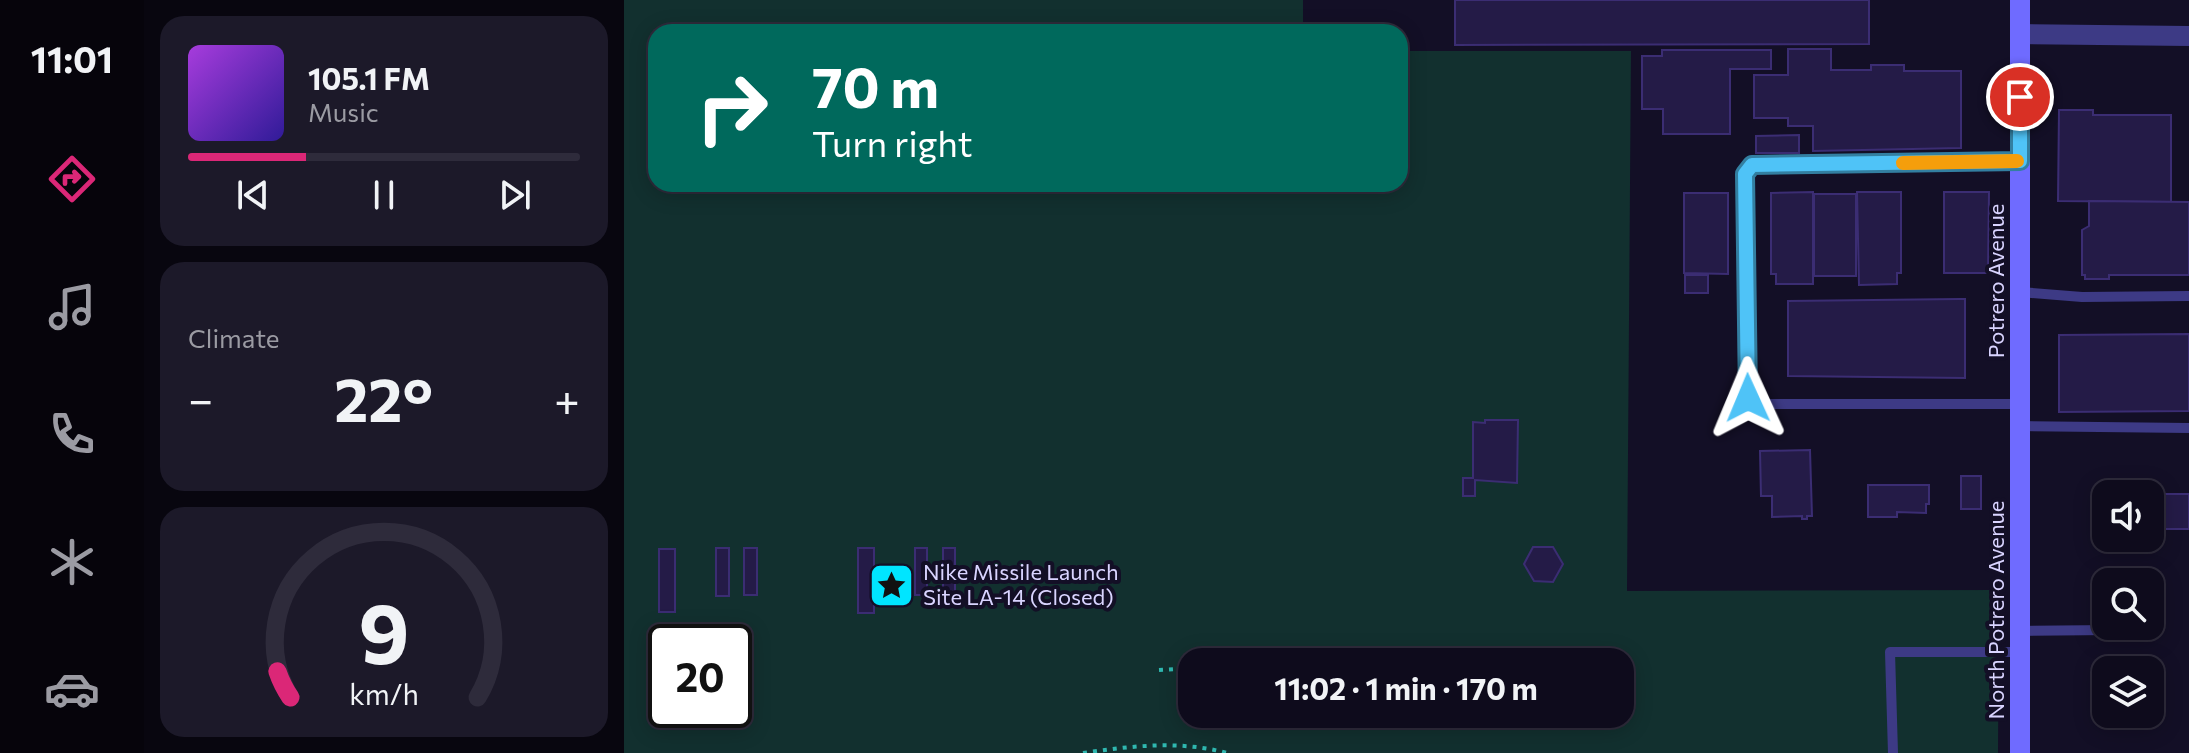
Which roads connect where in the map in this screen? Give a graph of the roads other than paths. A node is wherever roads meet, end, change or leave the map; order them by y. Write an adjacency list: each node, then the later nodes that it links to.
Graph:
1 (2020, 0): 2 (street, Potrero Avenue)
2 (2020, 34): 3 (street); 4 (street, Potrero Avenue)
3 (2189, 36)
4 (2020, 161): 5 (street, Potrero Avenue); 7 (lane)
5 (2020, 292): 6 (lane); 7 (street, Potrero Avenue)
6 (2189, 296)
7 (2020, 404): 8 (street, Potrero Avenue)
8 (2020, 426): 9 (lane); 10 (street, Potrero Avenue)
9 (2189, 428)
10 (2020, 467): 12 (street, North Potrero Avenue)
11 (2092, 630): 12 (lane)
12 (2019, 631): 13 (street, North Potrero Avenue)
13 (2020, 652): 14 (lane); 15 (street, North Potrero Avenue)
14 (1893, 753)
15 (2020, 753)

